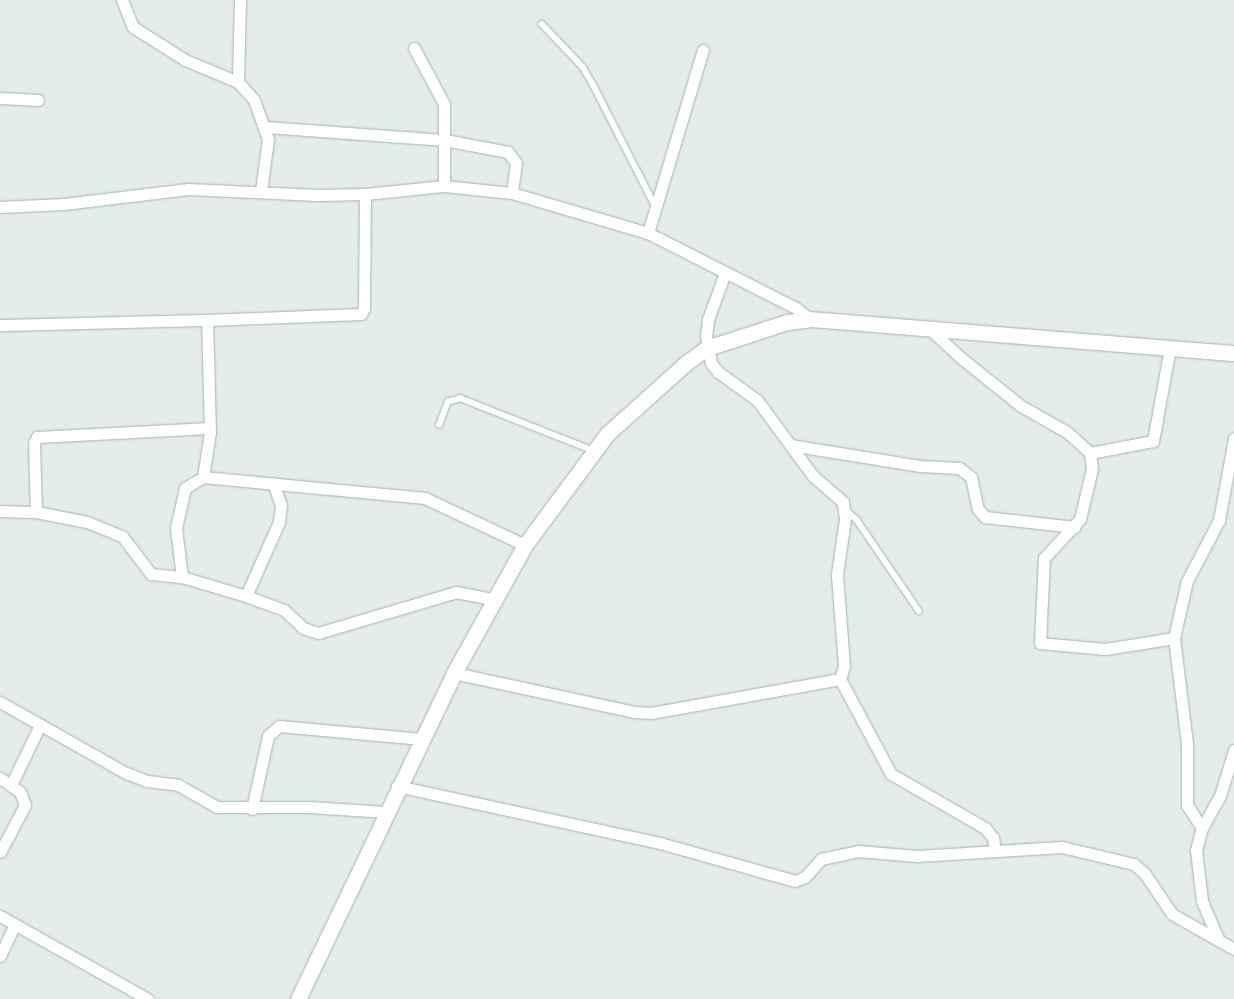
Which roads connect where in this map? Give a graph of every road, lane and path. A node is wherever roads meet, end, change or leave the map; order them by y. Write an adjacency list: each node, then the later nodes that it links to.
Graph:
1 (122, 0): 6 (street)
2 (240, 0): 6 (street)
3 (542, 24): 15 (lane)
4 (414, 48): 10 (street)
5 (703, 50): 15 (street)
6 (238, 82): 9 (street)
7 (0, 98): 8 (street)
8 (38, 100)
9 (266, 127): 10 (street); 12 (street)
10 (445, 140): 11 (street); 13 (street)
11 (444, 186): 13 (street); 14 (street)
12 (261, 191): 14 (street); 16 (street)
13 (512, 193): 17 (street)
14 (365, 194): 20 (street)
15 (656, 206): 17 (street)
16 (0, 207)
17 (648, 233): 18 (street)
18 (725, 273): 19 (street); 24 (street)
19 (810, 319): 22 (street); 24 (street)
20 (206, 320): 21 (street); 27 (street)
21 (0, 325)
22 (932, 331): 23 (street); 31 (street)
23 (1170, 347): 25 (street); 31 (street)
24 (708, 348): 29 (street); 30 (street)
25 (1234, 353)
26 (439, 425): 30 (lane)
27 (209, 428): 32 (street); 36 (street)
28 (1234, 438): 43 (street)
29 (790, 445): 34 (street); 37 (street)
30 (592, 450): 38 (street)
31 (1090, 452): 37 (street)
32 (203, 477): 33 (street); 39 (street)
33 (273, 483): 38 (street); 40 (street)
34 (846, 510): 42 (lane); 45 (street)
35 (0, 511): 36 (street)
36 (36, 512): 39 (street)
37 (1074, 527): 43 (street)
38 (525, 545): 41 (street)
39 (182, 577): 40 (street)
40 (246, 596): 41 (street)
41 (493, 599): 44 (street)
42 (919, 611)
43 (1174, 638): 55 (street)
44 (454, 673): 45 (street); 48 (street)
45 (840, 678): 56 (street)
46 (0, 702): 47 (street)
47 (40, 724): 51 (street); 53 (street)
48 (421, 739): 52 (street); 53 (street)
49 (1234, 750): 55 (street)
50 (0, 778): 51 (street)
51 (11, 785): 57 (street)
52 (398, 786): 54 (street); 56 (street)
53 (252, 809): 54 (street)
54 (385, 812): 64 (street)
55 (1202, 828): 60 (street)
56 (995, 851): 60 (street)
57 (0, 852)
58 (0, 916): 59 (street)
59 (14, 924): 62 (street); 63 (street)
60 (1218, 939): 61 (street)
61 (1234, 949)
62 (0, 956)
63 (148, 999)
64 (298, 999)

